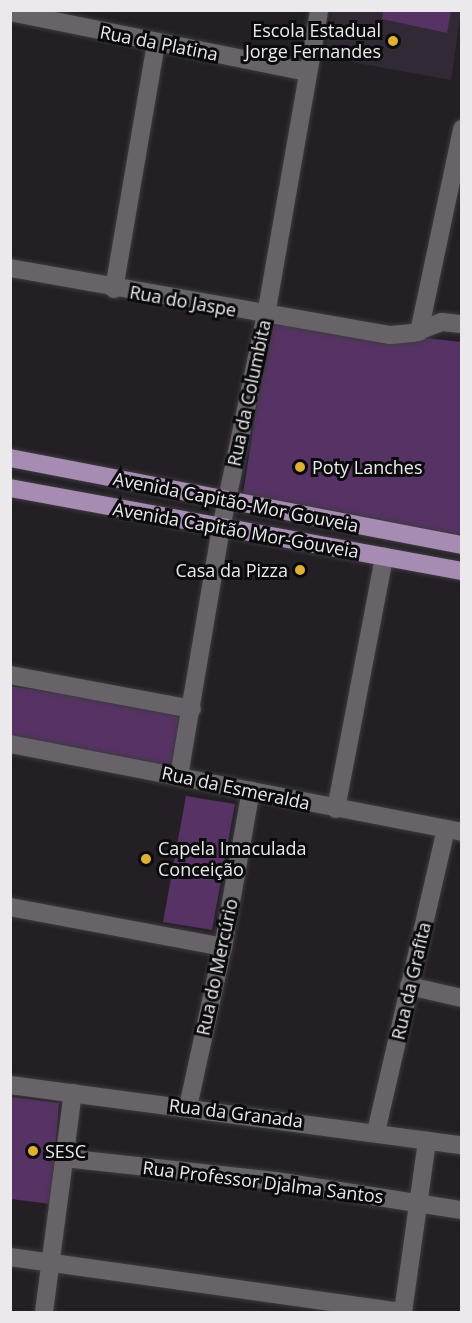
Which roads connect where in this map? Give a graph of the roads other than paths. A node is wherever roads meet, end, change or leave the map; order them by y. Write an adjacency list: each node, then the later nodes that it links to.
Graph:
1 (319, 10): 4 (street, Rua da Columbita)
2 (10, 12): 3 (street, Rua da Platina)
3 (156, 43): 4 (street, Rua da Platina); 8 (street)
4 (308, 72): 9 (street, Rua da Columbita)
5 (462, 129): 6 (street)
6 (453, 224): 11 (street)
7 (10, 268): 8 (street, Rua do Jaspe)
8 (114, 289): 9 (street, Rua do Jaspe)
9 (266, 315): 11 (street, Rua do Jaspe); 14 (street, Rua da Columbita)
10 (462, 324): 11 (street, Rua do Jaspe)
11 (419, 332)
12 (10, 458): 14 (main road, Avenida Capitão-Mor Gouveia)
13 (10, 488): 15 (main road, Avenida Capitão Mor-Gouveia)
14 (226, 501): 15 (street, Rua da Columbita); 16 (main road, Avenida Capitão-Mor Gouveia)
15 (221, 528): 17 (main road, Avenida Capitão Mor-Gouveia); 20 (street, Rua da Columbita)
16 (462, 545)
17 (384, 557): 18 (main road, Avenida Capitão Mor-Gouveia); 24 (street)
18 (462, 571)
19 (10, 675): 20 (street)
20 (192, 709): 22 (street, Rua da Columbita)
21 (10, 744): 22 (street, Rua da Esmeralda)
22 (179, 776): 23 (street, Rua da Esmeralda)
23 (251, 790): 24 (street, Rua da Esmeralda); 27 (street, Rua do Mercúrio)
24 (336, 809): 25 (street, Rua da Esmeralda)
25 (454, 831): 28 (street, Rua da Grafita)
26 (10, 907): 27 (street)
27 (223, 947): 32 (street, Rua do Mercúrio)
28 (409, 986): 29 (street); 33 (street, Rua da Grafita)
29 (462, 998)
30 (10, 1085): 31 (street, Rua da Granada)
31 (73, 1093): 32 (street, Rua da Granada); 36 (street)
32 (188, 1107): 33 (street, Rua da Granada)
33 (376, 1132): 34 (street, Rua da Granada)
34 (426, 1141): 35 (street, Rua da Granada); 37 (street)
35 (462, 1145)
36 (64, 1158): 37 (street, Rua Professor Djalma Santos); 40 (street)
37 (419, 1203): 38 (street, Rua Professor Djalma Santos); 42 (street)
38 (462, 1210)
39 (10, 1257): 40 (street)
40 (51, 1263): 41 (street); 42 (street)
41 (44, 1312)
42 (401, 1312)

